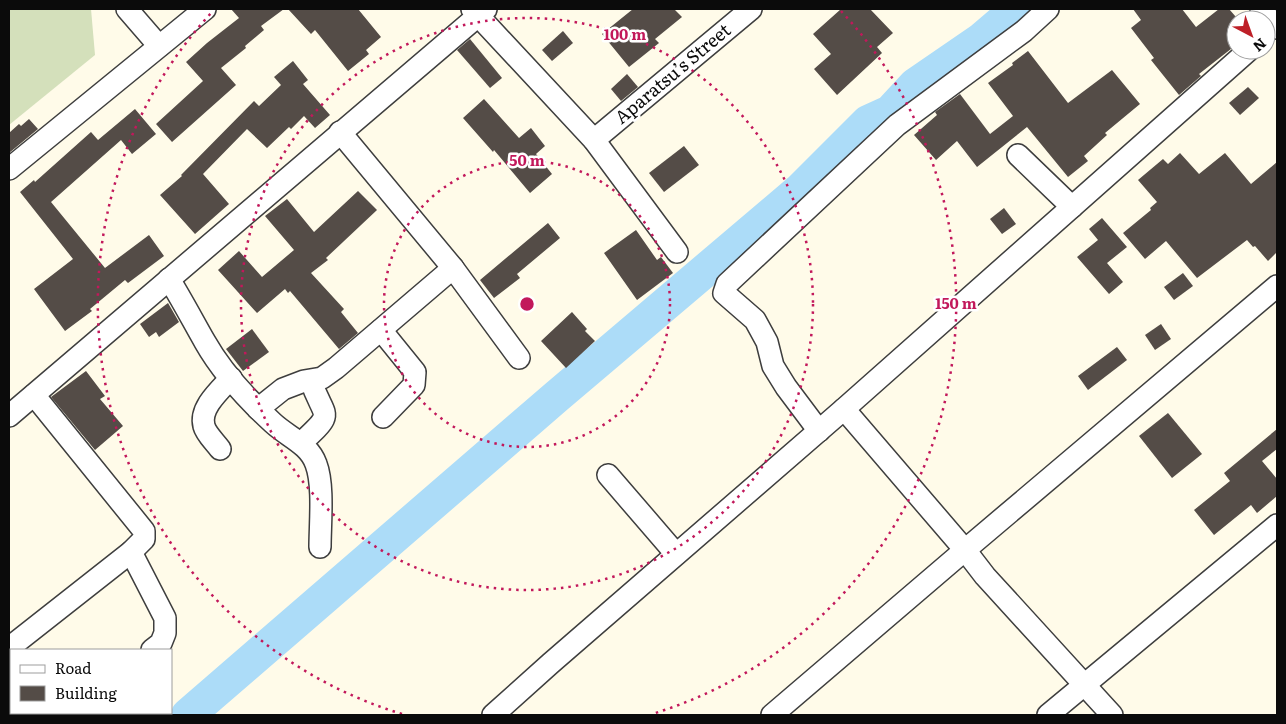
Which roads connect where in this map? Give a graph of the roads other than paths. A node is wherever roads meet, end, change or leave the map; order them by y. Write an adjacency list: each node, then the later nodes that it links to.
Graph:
1 (127, 9): 6 (street)
2 (205, 9): 6 (street)
3 (751, 9): 9 (street, Aparatsu’s Street)
4 (1048, 9): 26 (street)
5 (479, 11): 8 (street); 9 (street)
6 (159, 46): 11 (street)
7 (1238, 60): 12 (street)
8 (340, 132): 14 (street); 15 (street)
9 (594, 140): 13 (street)
10 (1018, 155): 12 (street)
11 (9, 169)
12 (1072, 207): 23 (street)
13 (677, 252)
14 (453, 268): 17 (street); 18 (street)
15 (170, 279): 19 (street); 21 (street)
16 (1277, 286): 32 (street)
17 (381, 330): 20 (street); 25 (street)
18 (519, 358)
19 (231, 378): 22 (street); 28 (street)
20 (310, 381): 22 (street); 27 (street)
21 (34, 395): 24 (street); 33 (street)
22 (258, 409): 27 (street)
23 (844, 409): 26 (street); 32 (street)
24 (9, 416)
25 (383, 417)
26 (819, 431): 34 (street)
27 (301, 443): 31 (street)
28 (220, 449)
29 (608, 475): 34 (street)
30 (1277, 525): 37 (street)
31 (320, 547)
32 (965, 550): 37 (street); 39 (street)
33 (131, 552): 35 (street); 36 (street)
34 (676, 554): 38 (street)
35 (9, 648)
36 (153, 649)
37 (1084, 685): 40 (street); 41 (street)
38 (493, 715)
39 (772, 715)
40 (1048, 715)
41 (1112, 715)

